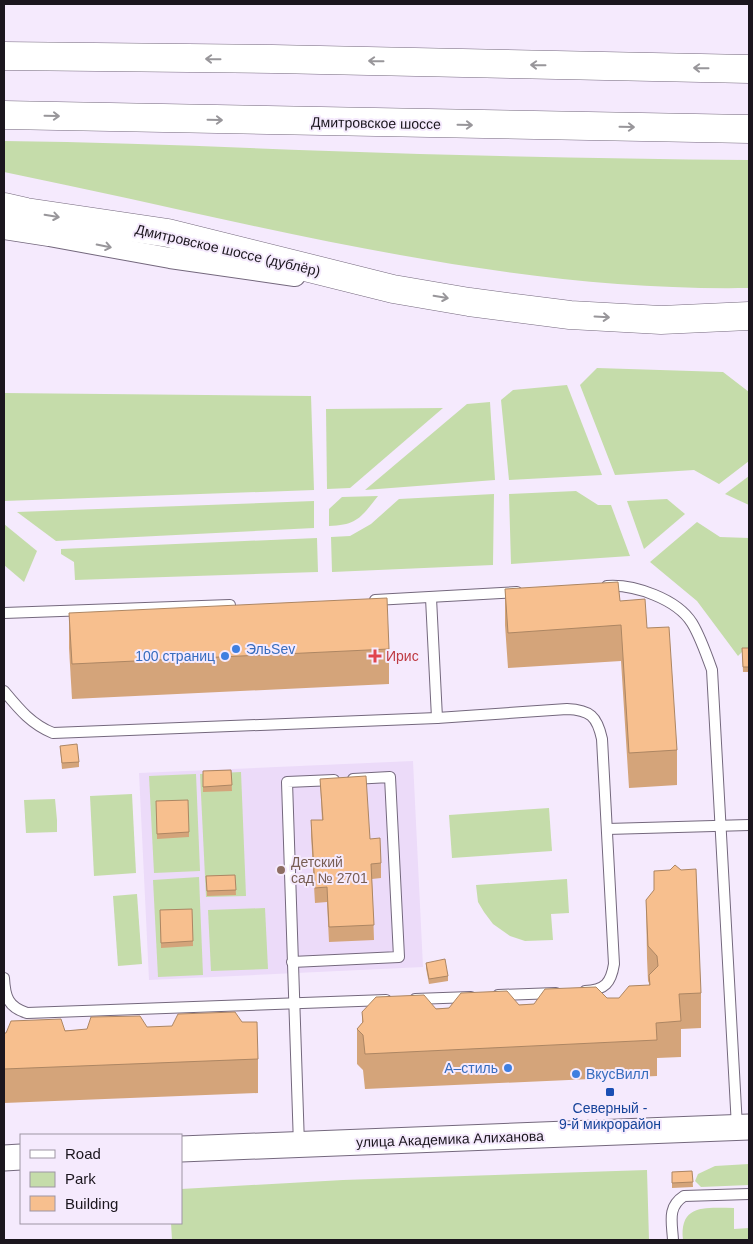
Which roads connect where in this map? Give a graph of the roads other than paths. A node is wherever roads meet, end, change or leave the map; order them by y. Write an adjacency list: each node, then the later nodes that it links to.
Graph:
1 (4, 56): 2 (highway, one-way to 1)
2 (749, 69)
3 (4, 115): 4 (highway, Дмитровское шоссе, one-way to 4)
4 (749, 129)
5 (4, 206): 7 (highway, Дмитровское шоссе (дублёр), one-way to 7)
6 (4, 230): 7 (street, Дмитровское шоссе (дублёр), one-way to 7)
7 (393, 289): 8 (highway, Дмитровское шоссе (дублёр), one-way to 8)
8 (749, 316)
9 (592, 587): 18 (lane)
10 (528, 591): 11 (lane)
11 (431, 598): 12 (lane); 16 (lane)
12 (363, 601)
13 (245, 605): 14 (lane)
14 (4, 613)
15 (4, 691): 16 (lane)
16 (437, 718): 19 (lane)
17 (749, 825): 18 (lane)
18 (720, 826): 19 (lane); 23 (lane)
19 (607, 829): 22 (lane)
20 (292, 962): 20 (lane); 22 (lane)
21 (4, 978): 22 (lane)
22 (294, 1004): 24 (lane)
23 (743, 1127): 24 (street, улица Академика Алиханова)
24 (299, 1144): 25 (street, улица Академика Алиханова)
25 (182, 1149)
26 (20, 1157): 27 (street)
27 (4, 1158)
28 (749, 1194): 29 (lane)
29 (673, 1240)

